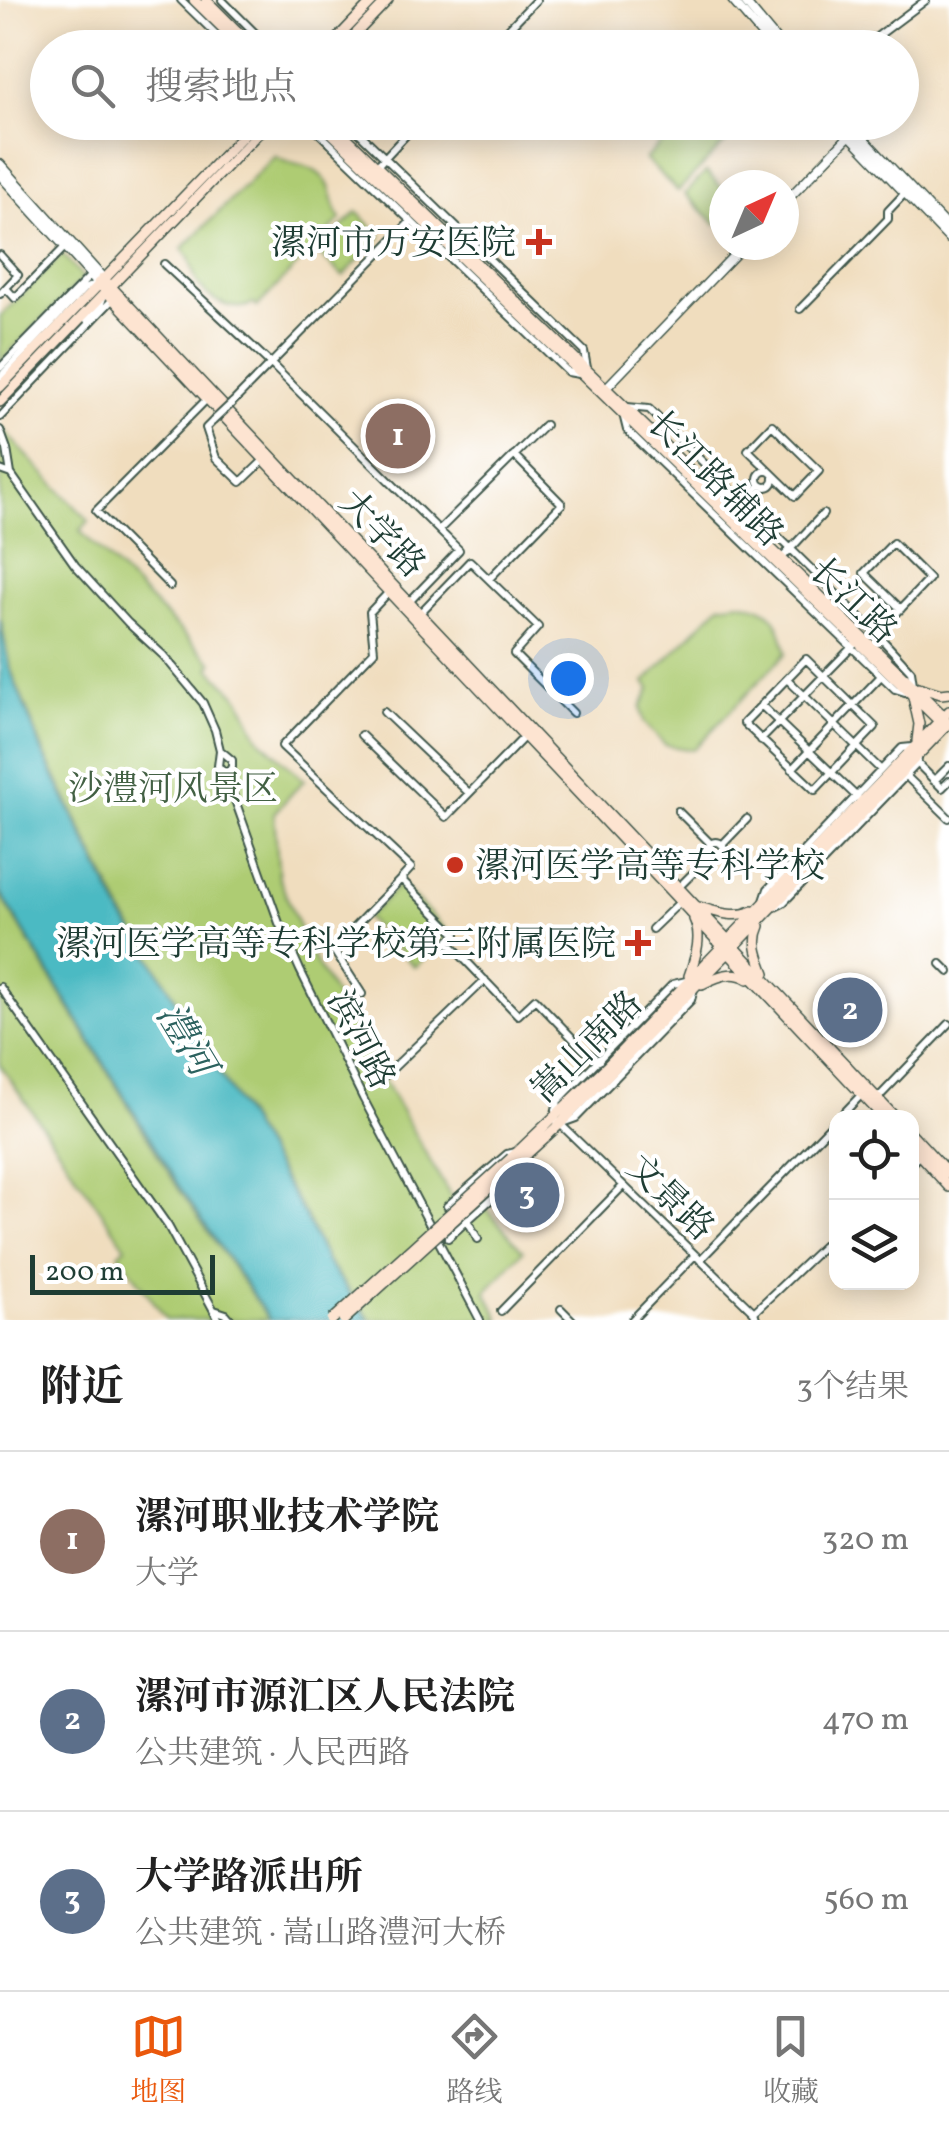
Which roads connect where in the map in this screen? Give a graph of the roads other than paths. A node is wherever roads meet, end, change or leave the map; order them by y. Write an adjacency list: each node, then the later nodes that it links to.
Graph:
1 (181, 0): 11 (street)
2 (194, 0): 12 (main road)
3 (206, 0): 13 (main road)
4 (222, 0): 14 (street)
5 (374, 0): 15 (main road)
6 (388, 0): 16 (main road)
7 (536, 0): 17 (street)
8 (732, 0): 18 (street)
9 (743, 0): 19 (street)
10 (926, 0): 20 (street)
11 (212, 30)
12 (225, 30)
13 (236, 30)
14 (252, 30)
15 (345, 30)
16 (359, 30)
17 (507, 30)
18 (758, 30)
19 (769, 30)
20 (886, 30)
21 (239, 140): 43 (main road)
22 (251, 140): 43 (main road)
23 (326, 140): 36 (street)
24 (335, 140): 49 (main road, 长江路)
25 (354, 140): 31 (main road, 长江路)
26 (363, 140): 31 (street)
27 (401, 140): 31 (street)
28 (842, 140): 34 (street)
29 (859, 140): 35 (street)
30 (861, 140): 37 (street)
31 (381, 162): 49 (main road, 长江路)
32 (0, 164): 43 (street, 大学路)
33 (0, 175): 39 (street, 大学路)
34 (799, 187)
35 (905, 194): 38 (street); 46 (street)
36 (411, 221): 47 (street); 49 (street)
37 (949, 229)
38 (949, 239)
39 (65, 247): 43 (street, 大学路); 44 (street)
40 (0, 255): 44 (street)
41 (730, 260): 52 (street)
42 (164, 264): 47 (street)
43 (104, 285): 45 (main road); 45 (street); 48 (street); 53 (main road, 大学路); 56 (street); 76 (main road, 大学路)
44 (3, 291)
45 (92, 298): 50 (street); 51 (main road); 54 (main road); 56 (street)
46 (800, 309)
47 (270, 363): 61 (street, bridge); 68 (street)
48 (0, 368)
49 (585, 371): 52 (main road, 长江路)
50 (0, 377)
51 (0, 387)
52 (604, 390): 55 (main road, 长江路)
53 (206, 400): 61 (main road, 大学路); 74 (street)
54 (0, 402)
55 (625, 410): 65 (street, 长江路辅路); 66 (main road, 长江路); 81 (main road, 长江路)
56 (0, 414)
57 (545, 425): 59 (street)
58 (0, 430): 64 (street, 滨河路)
59 (514, 455): 68 (street); 73 (street)
60 (0, 460): 64 (street)
61 (264, 460): 75 (main road, 大学路)
62 (0, 470): 64 (street)
63 (771, 472): 63 (street); 65 (street)
64 (10, 474): 99 (street, 滨河路)
65 (744, 503): 66 (street); 69 (street, 长江路辅路)
66 (735, 512): 71 (main road, 长江路)
67 (823, 514): 69 (street)
68 (439, 530): 70 (street)
69 (790, 549): 71 (street); 79 (street, 长江路辅路)
70 (459, 550): 72 (street); 76 (street)
71 (782, 558): 81 (main road, 长江路)
72 (470, 561): 73 (street); 78 (street)
73 (490, 580): 91 (street)
74 (170, 586)
75 (388, 593): 96 (main road, 大学路); 119 (street)
76 (410, 600): 78 (main road, 大学路)
77 (901, 609): 77 (street); 80 (street)
78 (421, 612): 115 (main road, 大学路)
79 (870, 627): 80 (street, 长江路辅路); 81 (street)
80 (877, 634): 85 (street, 长江路辅路)
81 (857, 642): 82 (main road, 长江路); 83 (street); 85 (main road, 长江路)
82 (884, 673): 85 (main road, 长江路); 89 (street)
83 (823, 676): 84 (street); 87 (street); 89 (street)
84 (787, 679): 87 (street); 88 (street)
85 (912, 690): 86 (main road); 92 (main road, 长江路); 101 (main road)
86 (949, 693)
87 (804, 696): 93 (street); 94 (street)
88 (762, 705): 93 (street); 97 (street)
89 (853, 705): 94 (street); 98 (street)
90 (384, 712): 110 (street)
91 (573, 713)
92 (946, 719): 101 (main road, 嵩山南路)
93 (779, 722): 97 (street); 100 (street)
94 (834, 725): 98 (street); 100 (street)
95 (361, 735): 110 (street)
96 (524, 736): 110 (street); 115 (main road, 大学路)
97 (761, 740): 103 (street)
98 (856, 746): 104 (street); 105 (street)
99 (220, 750): 106 (street, 滨河路); 106 (street)
100 (809, 752): 103 (street); 105 (street)
101 (916, 753): 104 (street); 107 (street); 108 (street); 111 (main road, 嵩山南路); 122 (main road, 嵩山南路)
102 (949, 766): 108 (street)
103 (792, 769): 105 (street)
104 (880, 770): 111 (street)
105 (831, 772): 111 (street)
106 (226, 775): 163 (street, 滨河路)
107 (906, 776): 113 (street); 122 (street)
108 (934, 781): 109 (street)
109 (949, 781)
110 (468, 794)
111 (859, 799): 122 (main road, 嵩山南路)
112 (678, 811): 116 (street)
113 (949, 818)
114 (747, 819): 117 (street)
115 (620, 831): 120 (main road, 大学路); 121 (main road, 大学路)
116 (711, 844): 117 (street); 118 (street)
117 (722, 844): 118 (street)
118 (711, 855): 120 (street)
119 (400, 879): 128 (street); 132 (street)
120 (679, 887): 123 (main road, 大学路)
121 (680, 902): 123 (main road, 大学路); 124 (street)
122 (764, 909): 123 (main road); 125 (main road, 嵩山南路); 130 (main road)
123 (694, 910): 125 (main road, 大学路); 129 (main road)
124 (652, 929)
125 (728, 946): 129 (main road, 嵩山南路); 130 (main road, 大学路)
126 (940, 964): 127 (street)
127 (949, 972)
128 (484, 980): 134 (street); 135 (street)
129 (691, 983): 130 (main road); 134 (street); 141 (main road, 嵩山南路)
130 (763, 983): 136 (main road); 137 (main road)
131 (0, 986): 156 (street)
132 (362, 994)
133 (949, 1024): 137 (street)
134 (599, 1060): 141 (street)
135 (386, 1075)
136 (862, 1094): 138 (street); 139 (main road)
137 (878, 1098): 140 (main road)
138 (847, 1110)
139 (877, 1110)
140 (889, 1110)
141 (556, 1122): 145 (main road, 嵩山南路); 147 (street, 文景路)
142 (829, 1128): 154 (street)
143 (919, 1155): 146 (main road)
144 (919, 1156): 148 (main road)
145 (517, 1158): 149 (street); 150 (street); 161 (main road, bridge); 162 (main road, bridge)
146 (949, 1174)
147 (623, 1186): 154 (street, 文景路); 157 (street)
148 (949, 1186)
149 (448, 1206)
150 (468, 1220): 151 (street); 152 (street)
151 (448, 1238)
152 (478, 1239)
153 (829, 1241): 158 (street)
154 (698, 1258): 158 (street, 文景路); 165 (street)
155 (561, 1309): 164 (street)
156 (213, 1310): 159 (street); 160 (street)
157 (501, 1311)
158 (754, 1316)
159 (219, 1320)
160 (231, 1320)
161 (332, 1320)
162 (344, 1320)
163 (480, 1320)
164 (572, 1320)
165 (632, 1320)

